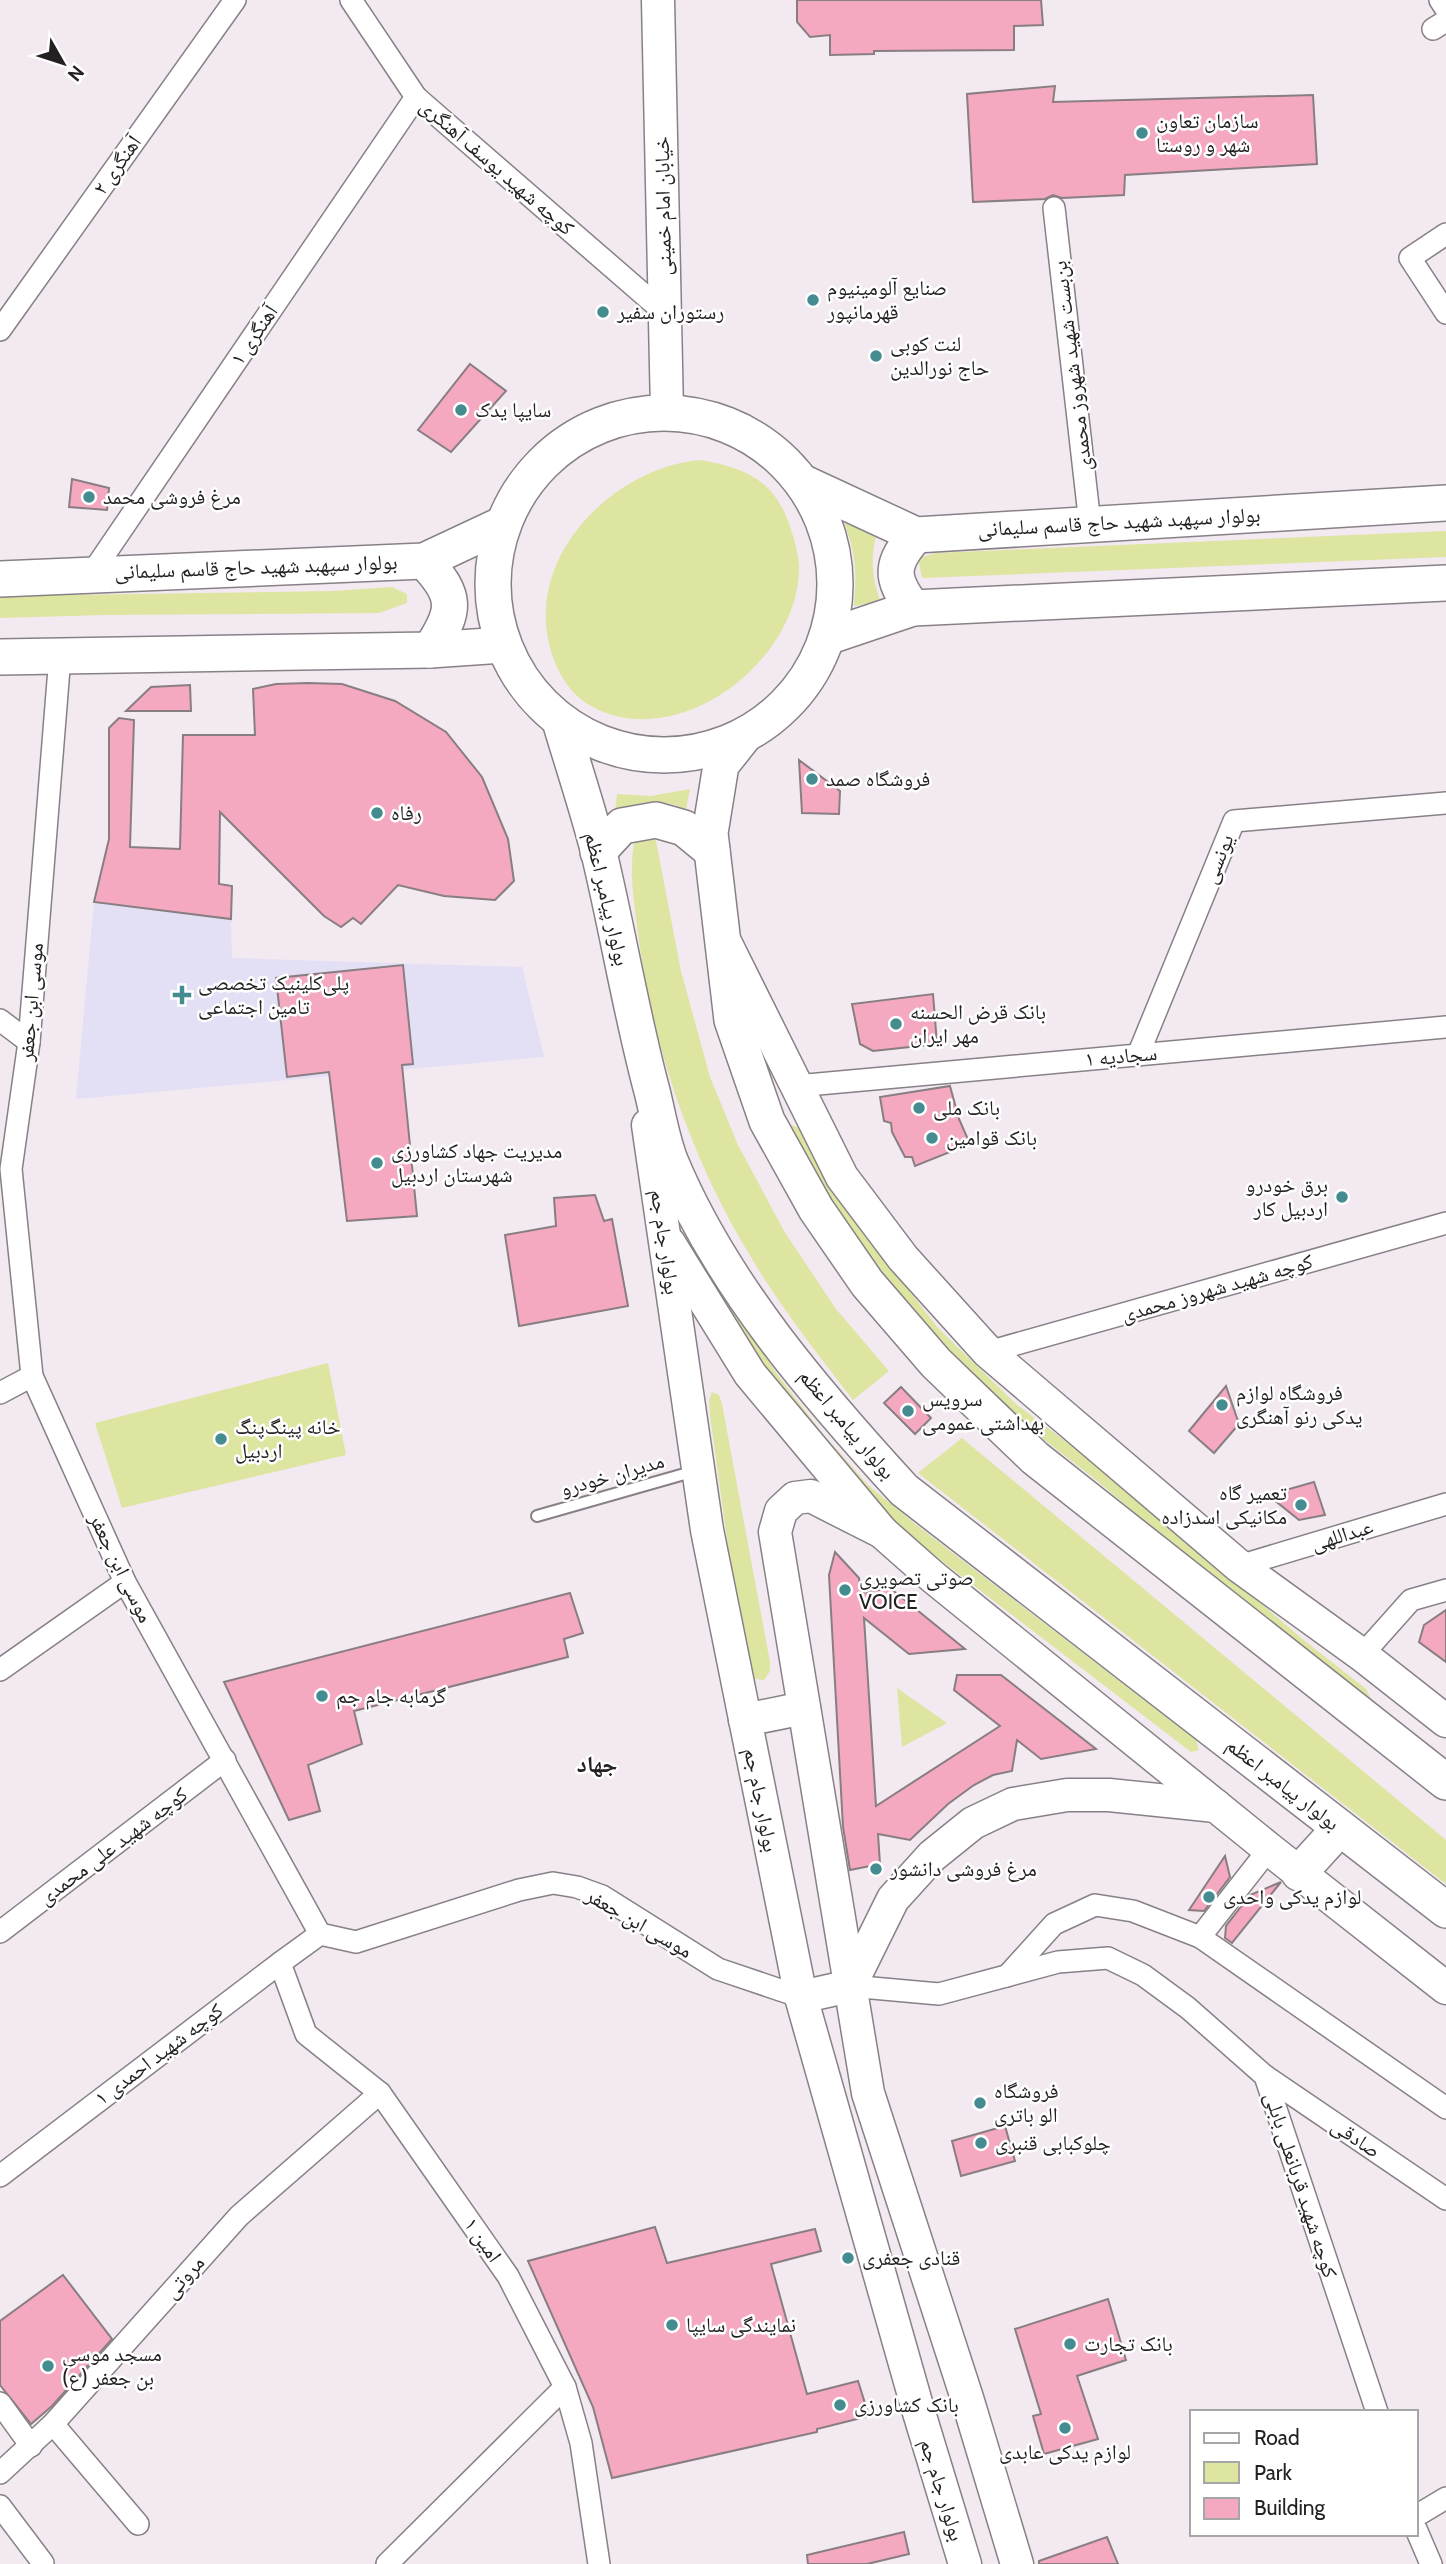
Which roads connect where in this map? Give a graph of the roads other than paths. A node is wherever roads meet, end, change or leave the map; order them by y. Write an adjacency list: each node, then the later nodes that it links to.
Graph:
1 (235, 0): 11 (street, آهنگری ۲)
2 (351, 0): 6 (street, کوچه شهید یوسف آهنگری)
3 (658, 0): 9 (main road, خیابان امام خمینی)
4 (1440, 0): 5 (street)
5 (1446, 9)
6 (416, 97): 9 (street, کوچه شهید یوسف آهنگری); 19 (street, آهنگری ۱)
7 (1054, 208): 16 (street, بن‌بست شهید شهروز محمدی)
8 (1446, 234): 10 (street)
9 (665, 313): 12 (main road, خیابان امام خمینی)
10 (1446, 313)
11 (0, 330)
12 (667, 411): 13 (main road); 15 (main road)
13 (804, 483): 17 (main road, بولوار سپهبد شهید حاج قاسم سلیمانی); 23 (main road)
14 (1446, 503): 16 (main road, بولوار سپهبد شهید حاج قاسم سلیمانی)
15 (503, 524): 18 (main road, بولوار سپهبد شهید حاج قاسم سلیمانی); 24 (main road)
16 (1090, 524): 17 (main road, بولوار سپهبد شهید حاج قاسم سلیمانی)
17 (916, 535): 22 (main road)
18 (424, 561): 19 (main road, بولوار سپهبد شهید حاج قاسم سلیمانی); 25 (main road)
19 (92, 573): 20 (main road, بولوار سپهبد شهید حاج قاسم سلیمانی)
20 (0, 579)
21 (1446, 583): 22 (main road)
22 (913, 608): 23 (main road)
23 (827, 637): 29 (main road)
24 (503, 645): 25 (main road); 28 (main road)
25 (430, 650): 26 (main road)
26 (60, 656): 27 (main road); 37 (street, موسی ابن جعفر)
27 (0, 657)
28 (559, 721): 29 (main road); 32 (main road, بولوار پیامبر اعظم)
29 (744, 736): 31 (main road)
30 (1446, 803): 38 (street, یونسی)
31 (712, 851): 32 (main road); 33 (main road)
32 (598, 852): 35 (main road, بولوار پیامبر اعظم)
33 (722, 937): 39 (main road); 58 (main road)
34 (0, 1020): 37 (street)
35 (633, 1020): 41 (main road, بولوار جام جم); 60 (main road, بولوار پیامبر اعظم)
36 (1446, 1027): 38 (street, سجادیه ۱)
37 (29, 1042): 43 (street, موسی ابن جعفر)
38 (1138, 1055): 39 (street, سجادیه ۱)
39 (796, 1086): 42 (main road)
40 (1446, 1223): 42 (street, کوچه شهید شهروز محمدی)
41 (663, 1233): 45 (main road, بولوار جام جم); 48 (main road, بولوار پیامبر اعظم)
42 (988, 1352): 49 (main road)
43 (32, 1376): 44 (street); 50 (street, موسی ابن جعفر)
44 (0, 1393)
45 (698, 1470): 47 (lane, مدیران خودرو); 55 (main road, بولوار جام جم)
46 (1446, 1504): 49 (street, عبداللهی)
47 (537, 1516)
48 (882, 1532): 54 (main road); 59 (main road, بولوار پیامبر اعظم)
49 (1239, 1566): 52 (main road)
50 (125, 1582): 53 (street); 57 (street, موسی ابن جعفر)
51 (1446, 1590): 52 (street)
52 (1362, 1655): 56 (main road)
53 (0, 1670)
54 (804, 1708): 55 (main road); 69 (main road)
55 (745, 1720): 71 (main road, بولوار جام جم)
56 (1446, 1721)
57 (225, 1760): 64 (street, کوچه شهید علی محمدی); 65 (street, موسی ابن جعفر)
58 (1446, 1782)
59 (1216, 1806): 61 (main road, بولوار پیامبر اعظم); 69 (main road)
60 (1340, 1828): 62 (main road); 63 (main road, بولوار پیامبر اعظم)
61 (1269, 1849): 62 (main road, بولوار پیامبر اعظم); 66 (street)
62 (1299, 1873): 70 (main road, بولوار پیامبر اعظم)
63 (1446, 1910)
64 (0, 1931)
65 (320, 1934): 67 (street, کوچه شهید احمدی ۱); 71 (street, موسی ابن جعفر)
66 (1200, 1937): 68 (street); 74 (street)
67 (279, 1963): 73 (street, امین ۱); 75 (street, کوچه شهید احمدی ۱)
68 (1007, 1976): 69 (street, کوچه شهید قربانعلی بابلی); 72 (street, کوچه شهید قربانعلی بابلی)
69 (850, 1986): 71 (main road); 78 (main road)
70 (1446, 1988)
71 (801, 1997): 80 (main road, بولوار جام جم)
72 (1265, 2076): 76 (street, صادقی); 81 (street, کوچه شهید قربانعلی بابلی)
73 (380, 2094): 77 (street, امین ۱); 82 (street, مروتی)
74 (1446, 2108)
75 (0, 2176)
76 (1446, 2199)
77 (565, 2387): 91 (street); 92 (street, امین ۱)
78 (967, 2398): 80 (main road); 94 (main road)
79 (0, 2403): 83 (street)
80 (917, 2406): 93 (main road, بولوار جام جم)
81 (1376, 2410)
82 (53, 2424): 83 (street, مروتی); 88 (street)
83 (31, 2446): 84 (street, مروتی)
84 (0, 2473)
85 (1446, 2498): 87 (street)
86 (0, 2506): 90 (street)
87 (1418, 2515)
88 (138, 2524)
89 (1418, 2534): 95 (street)
90 (43, 2563)
91 (387, 2564)
92 (599, 2564)
93 (965, 2564)
94 (1017, 2564)
95 (1431, 2564)

